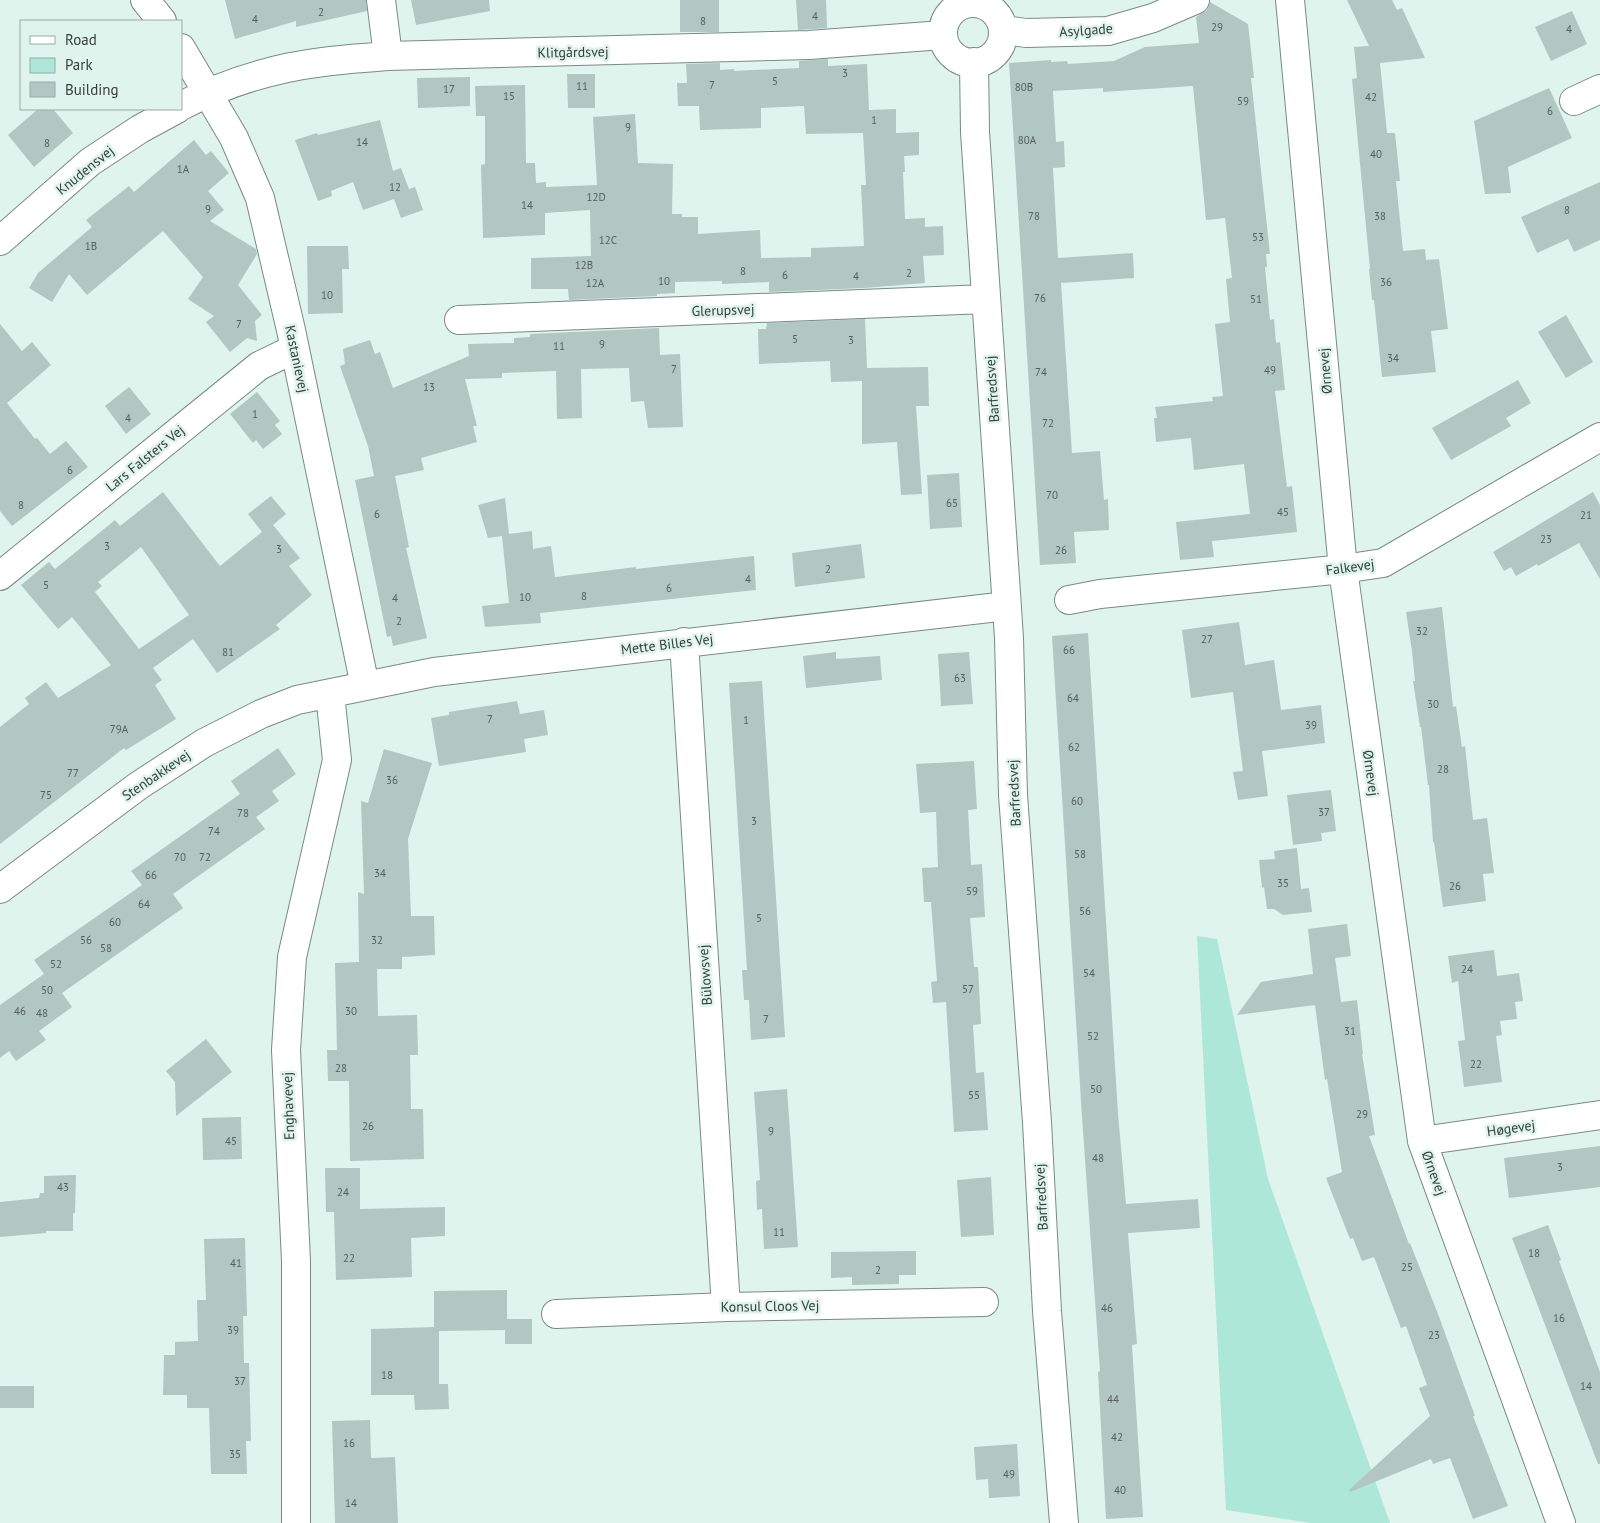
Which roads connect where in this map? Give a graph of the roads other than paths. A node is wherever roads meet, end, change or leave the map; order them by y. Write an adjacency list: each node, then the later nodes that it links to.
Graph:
1 (145, 0): 6 (street)
2 (381, 0): 10 (street)
3 (1195, 0): 7 (street, Asylgade)
4 (1290, 0): 22 (street, Ørnevej)
5 (975, 1): 7 (street); 8 (street)
6 (161, 20)
7 (1003, 30): 11 (street)
8 (943, 35): 10 (street, Klitgårdsvej); 11 (street)
9 (182, 50): 13 (street, Kastanievej)
10 (388, 56): 13 (street, Klitgårdsvej)
11 (974, 62): 18 (street, Barfredsvej)
12 (1600, 89): 14 (street)
13 (208, 92): 15 (street); 20 (street, Kastanievej)
14 (1574, 101)
15 (182, 105)
16 (175, 110): 17 (street, Knudensvej)
17 (0, 241)
18 (986, 299): 19 (street, Glerupsvej); 25 (street, Barfredsvej)
19 (459, 320)
20 (294, 349): 23 (street, Lars Falsters Vej); 27 (street, Kastanievej)
21 (1600, 437): 22 (street, Falkevej)
22 (1343, 569): 24 (street, Falkevej); 31 (street, Ørnevej)
23 (0, 576)
24 (1069, 600)
25 (1006, 606): 26 (street, Mette Billes Vej); 36 (street, Barfredsvej)
26 (684, 642): 27 (street, Mette Billes Vej); 33 (street, Bülowsvej)
27 (365, 686): 28 (street, Mette Billes Vej)
28 (330, 694): 29 (street, Stenbakkevej); 35 (street, Enghavevej)
29 (0, 889)
30 (1600, 1115): 31 (street, Høgevej)
31 (1422, 1141): 37 (street, Ørnevej)
32 (984, 1302): 33 (street, Konsul Cloos Vej)
33 (726, 1307): 34 (street, Konsul Cloos Vej)
34 (556, 1314)
35 (296, 1523)
36 (1064, 1523)
37 (1561, 1523)

